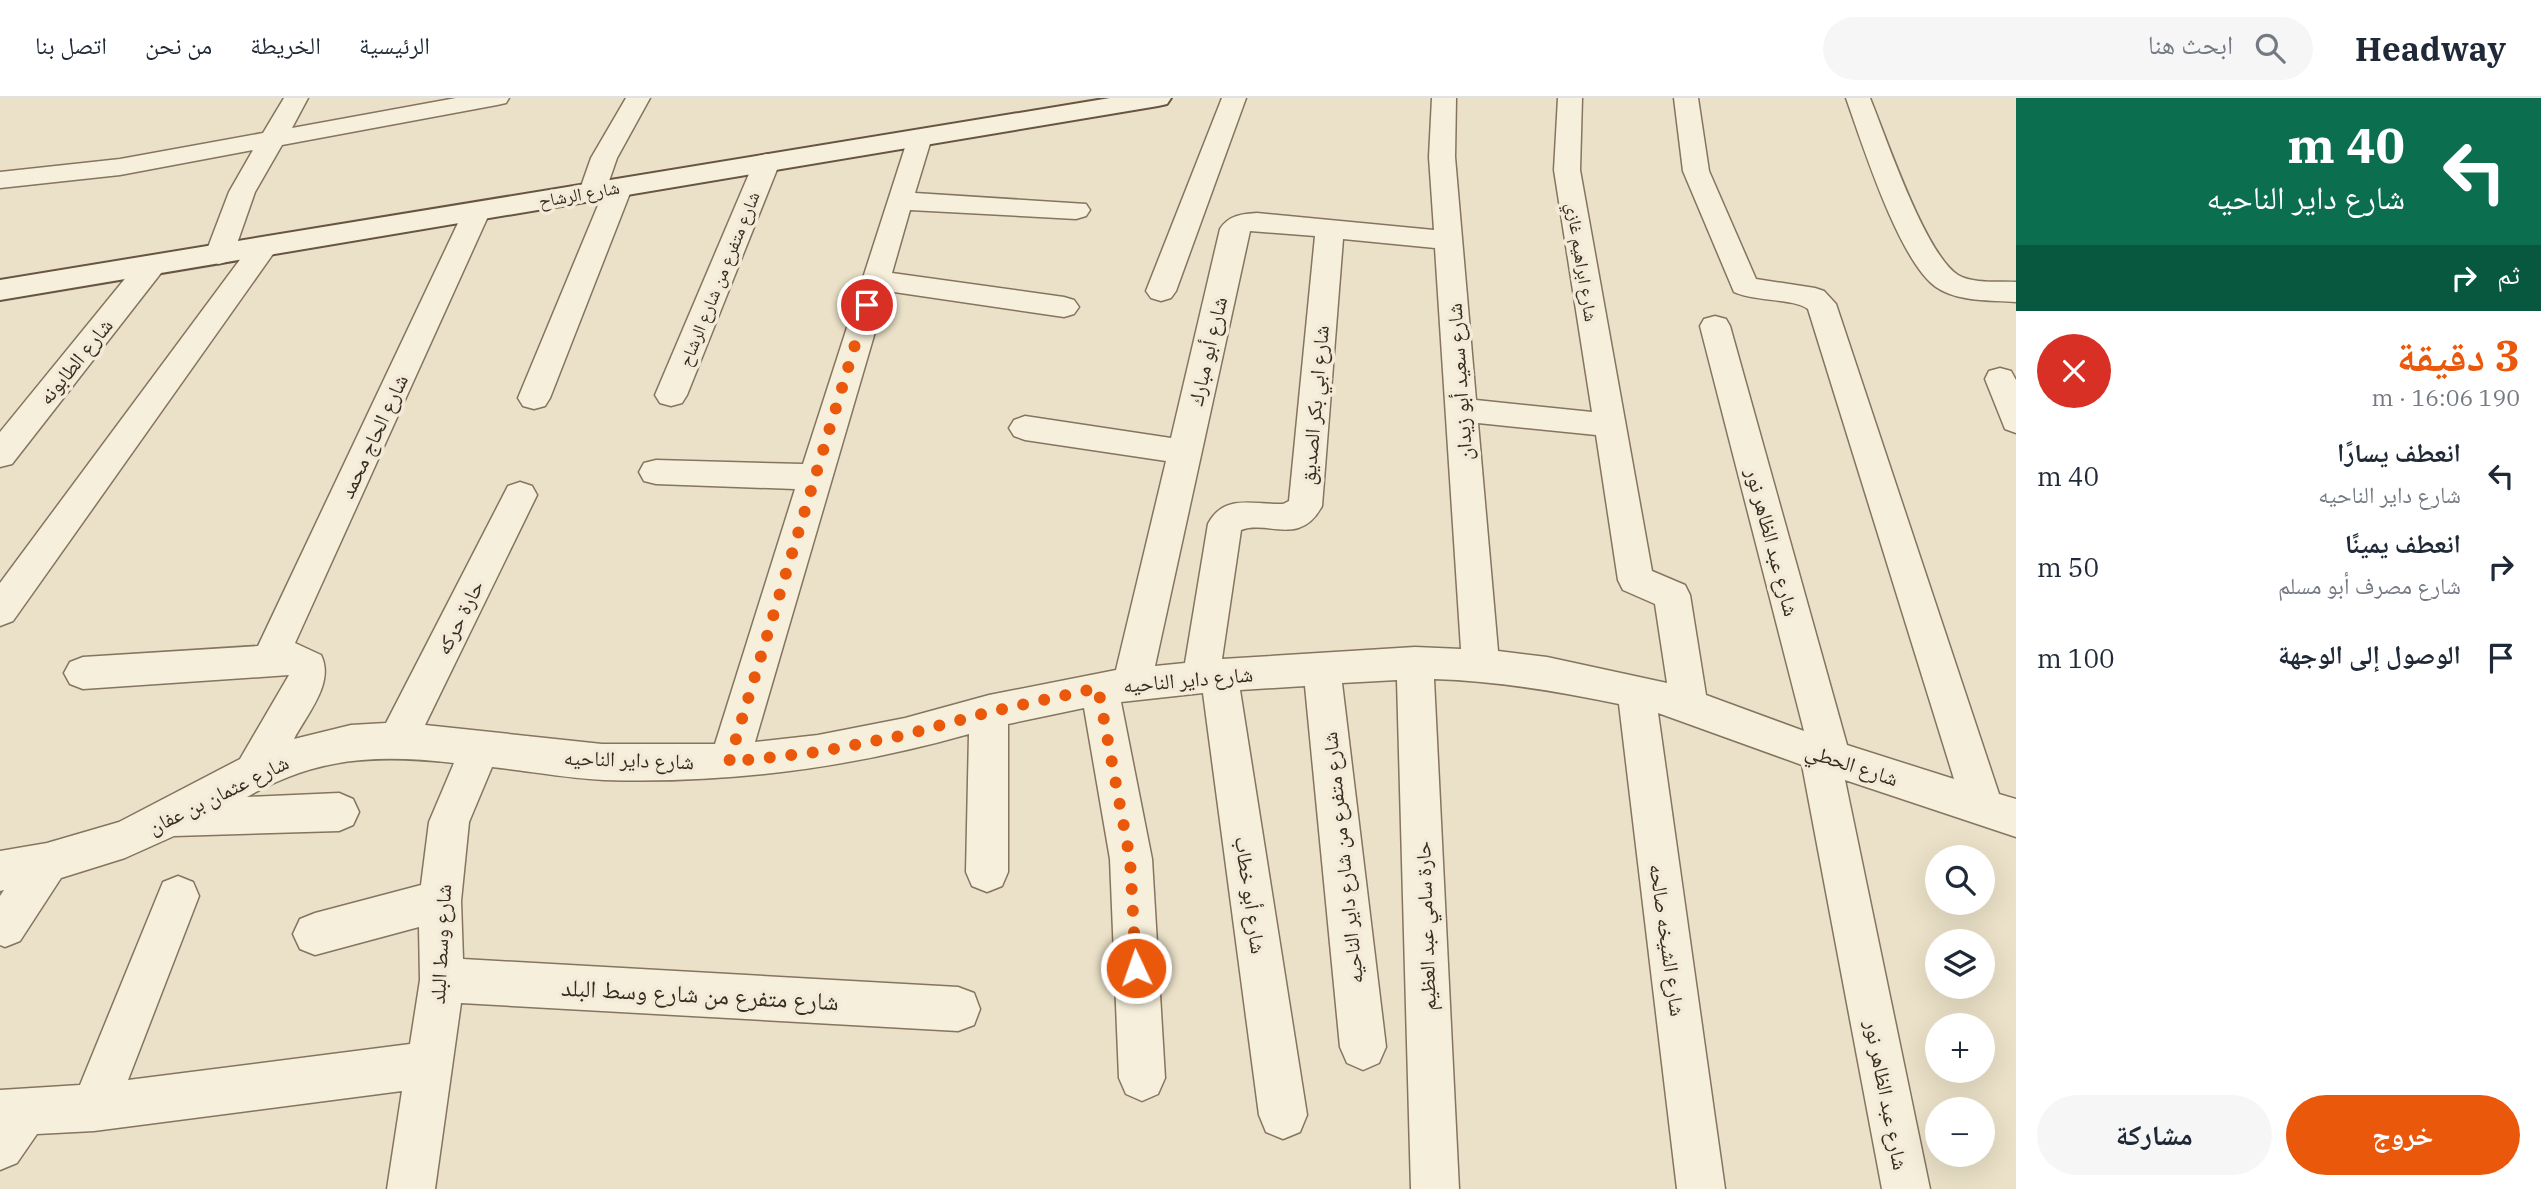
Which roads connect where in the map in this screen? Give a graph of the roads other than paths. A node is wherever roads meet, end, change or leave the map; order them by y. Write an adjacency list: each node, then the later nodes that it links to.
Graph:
1 (296, 98): 10 (street)
2 (497, 98): 10 (street)
3 (638, 98): 14 (street)
4 (1158, 98): 11 (street, شارع الرشاح)
5 (1234, 98): 25 (street)
6 (1444, 98): 19 (street, شارع سعيد أبو زيدان)
7 (1570, 98): 34 (street, شارع ابراهيم غازي)
8 (1686, 98): 58 (street)
9 (1858, 98): 26 (street)
10 (273, 137): 13 (street); 21 (street)
11 (919, 137): 12 (street, شارع الرشاح); 15 (street)
12 (767, 162): 14 (street, شارع الرشاح); 30 (street, شارع متفرع من شارع الرشاح)
13 (0, 180)
14 (605, 190): 17 (street, شارع الرشاح); 31 (street)
15 (899, 201): 16 (street); 23 (street)
16 (1076, 210)
17 (476, 212): 20 (street, شارع الرشاح); 42 (street, شارع الحاج محمد)
18 (1330, 229): 19 (street, شارع أبو مبارك); 36 (street, شارع أبو مبارك); 47 (street, شارع ابي بكر الصديق)
19 (1448, 240): 32 (street, شارع سعيد أبو زيدان)
20 (263, 248): 21 (street, شارع الرشاح); 41 (street)
21 (219, 255): 22 (street, شارع الرشاح)
22 (151, 266): 24 (street, شارع الرشاح); 37 (street, شارع الطابونه)
23 (875, 280): 27 (street); 39 (street)
24 (0, 290)
25 (1161, 291)
26 (2016, 292)
27 (1064, 307)
28 (1715, 326): 54 (street, شارع عبد الظاهر نور)
29 (2000, 379): 33 (street)
30 (671, 395)
31 (534, 398)
32 (1461, 410): 34 (street); 44 (street, شارع سعيد أبو زيدان)
33 (2016, 421)
34 (1609, 425): 50 (street, شارع ابراهيم غازي)
35 (1025, 428): 36 (street)
36 (1184, 452): 48 (street, شارع أبو مبارك)
37 (0, 455)
38 (656, 472): 39 (street)
39 (815, 477): 55 (street)
40 (520, 495): 52 (street, حارة حركه)
41 (0, 611)
42 (269, 661): 46 (street); 56 (street)
43 (1415, 663): 44 (street, شارع داير الناحيه); 45 (street, شارع داير الناحيه); 76 (street, حارة سامي عبد العظيم)
44 (1481, 665): 49 (street, شارع داير الناحيه)
45 (1322, 668): 47 (street, شارع داير الناحيه); 69 (street, شارع متفرع من شارع داير الناحيه)
46 (83, 673)
47 (1210, 676): 48 (street, شارع داير الناحيه); 73 (street, شارع أبو خطاب)
48 (1115, 686): 51 (street, شارع داير الناحيه); 71 (street)
49 (1636, 691): 50 (street, شارع داير الناحيه); 77 (street, شارع الشيخه صالحه)
50 (1689, 705): 54 (street, شارع الحطي)
51 (989, 712): 55 (street, شارع داير الناحيه); 62 (street)
52 (398, 739): 53 (street, شارع عثمان بن عفان); 56 (street, شارع عثمان بن عفان)
53 (481, 746): 55 (street, شارع داير الناحيه); 64 (street, شارع وسط البلد)
54 (1826, 756): 58 (street, شارع الحطي); 78 (street, شارع عبد الظاهر نور)
55 (729, 762)
56 (254, 772): 59 (street, شارع عثمان بن عفان)
57 (339, 812): 59 (street)
58 (2000, 812)
59 (171, 818): 60 (street, شارع عثمان بن عفان)
60 (47, 863): 61 (street, شارع عثمان بن عفان); 65 (street)
61 (0, 871)
62 (987, 872)
63 (178, 896): 72 (street)
64 (440, 901): 66 (street); 67 (street, شارع وسط البلد)
65 (5, 926)
66 (315, 934)
67 (442, 979): 68 (street, شارع متفرع من شارع وسط البلد); 70 (street, شارع وسط البلد)
68 (958, 1009)
69 (1363, 1047)
70 (430, 1064): 72 (street); 75 (street, شارع وسط البلد)
71 (1142, 1078)
72 (94, 1108): 74 (street)
73 (1283, 1115)
74 (8, 1124)
75 (411, 1189)
76 (1435, 1189)
77 (1701, 1189)
78 (1906, 1189)

